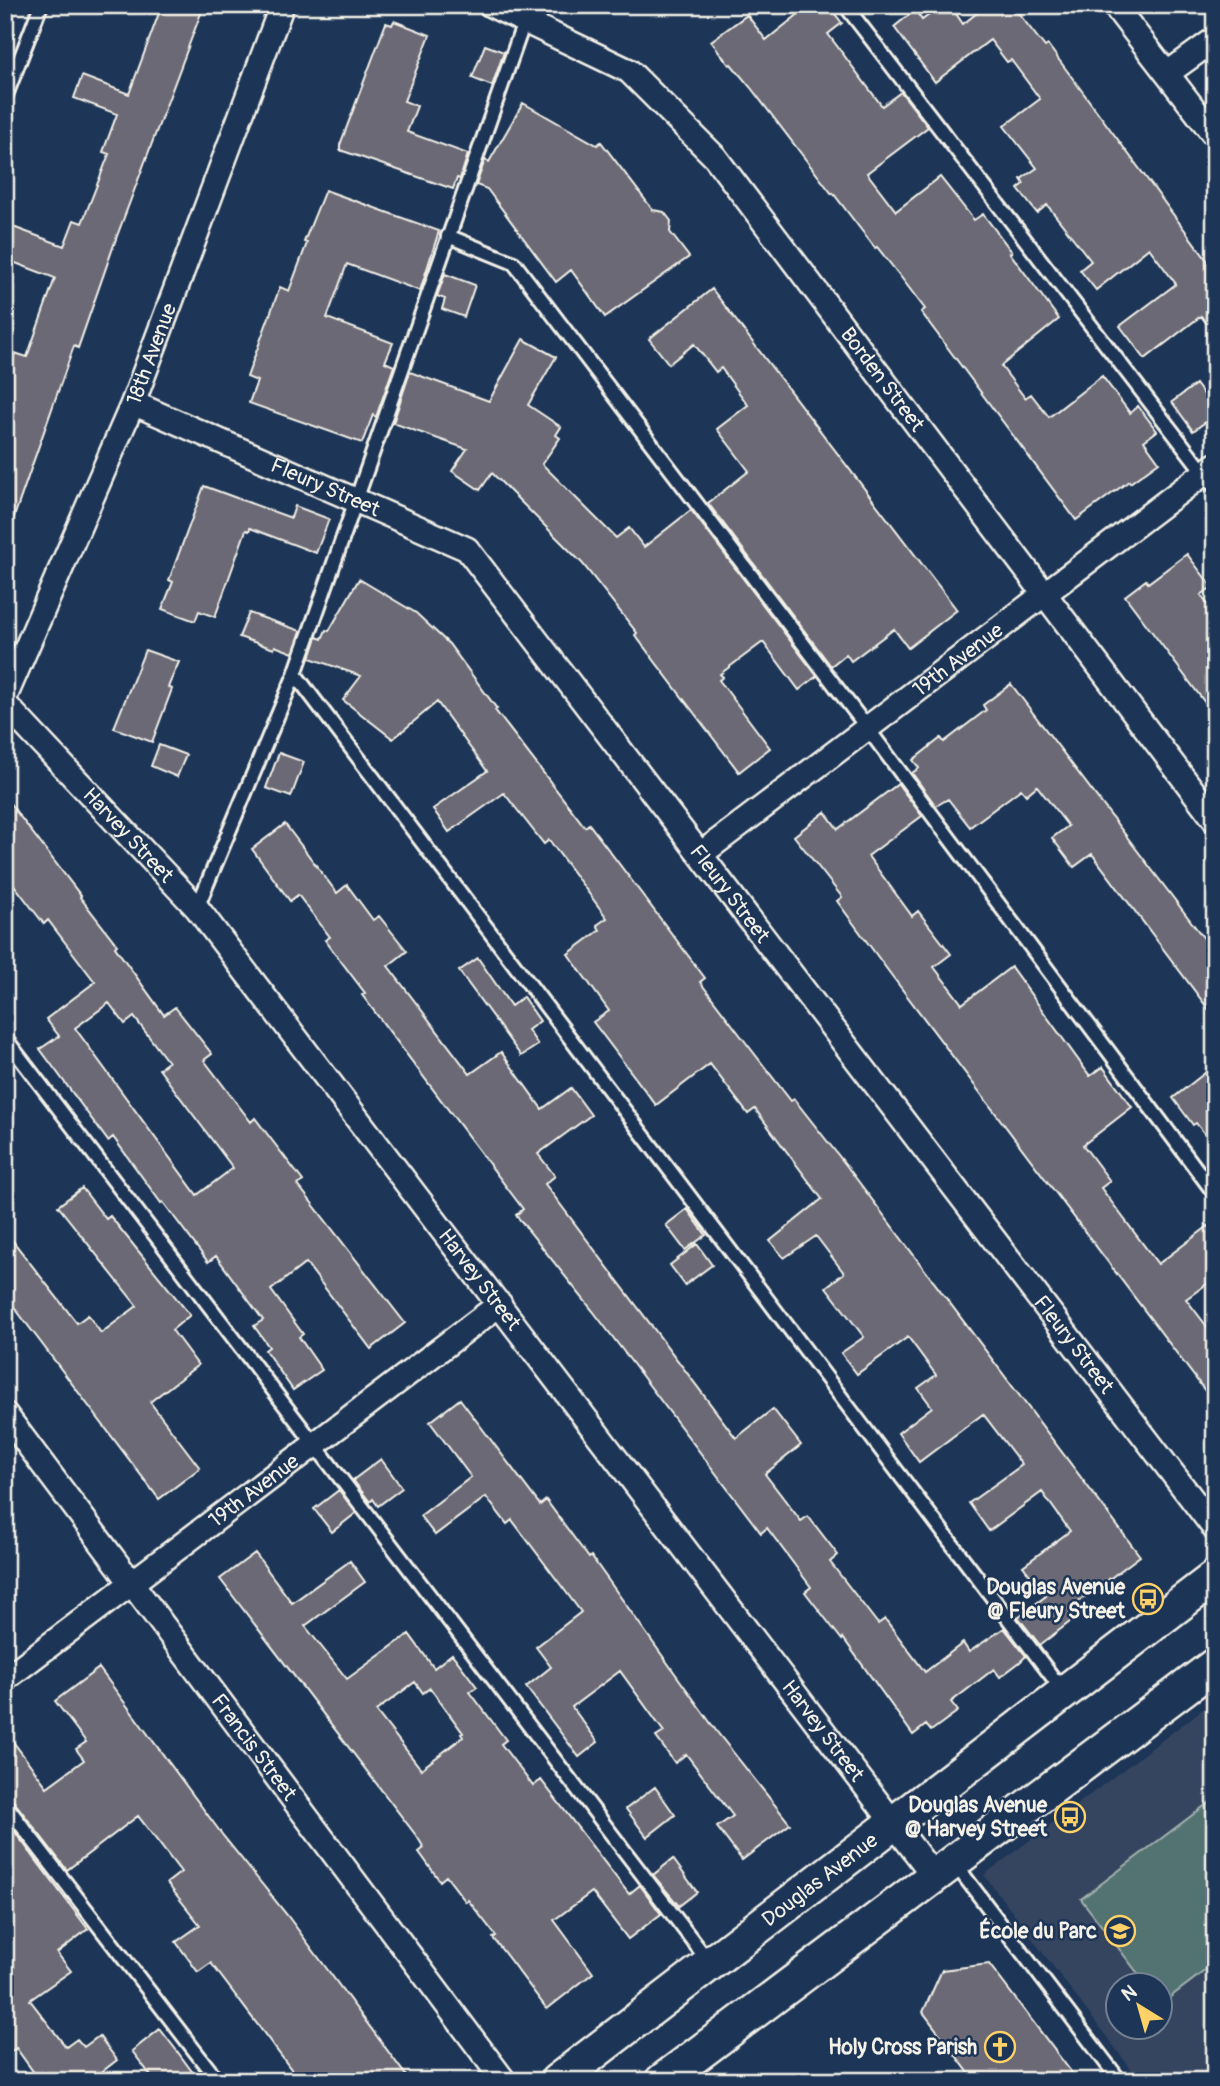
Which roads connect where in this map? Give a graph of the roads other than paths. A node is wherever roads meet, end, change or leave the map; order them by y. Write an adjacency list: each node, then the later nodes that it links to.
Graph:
1 (40, 5): 9 (lane)
2 (282, 5): 12 (street, 18th Avenue)
3 (491, 5): 6 (street, Borden Street)
4 (845, 5): 13 (lane)
5 (1114, 5): 8 (street)
6 (527, 13): 11 (lane); 15 (street, Borden Street)
7 (1215, 39): 8 (street)
8 (1168, 73): 10 (street)
9 (5, 99)
10 (1215, 136)
11 (448, 236): 14 (lane); 19 (lane)
12 (132, 402): 14 (street, Fleury Street); 17 (street, 18th Avenue)
13 (1211, 475): 15 (street, 19th Avenue)
14 (355, 502): 16 (lane); 21 (street, Fleury Street)
15 (1045, 593): 19 (street, 19th Avenue); 20 (street, Borden Street)
16 (295, 674): 22 (lane); 33 (lane)
17 (5, 697)
18 (5, 704): 22 (street, Harvey Street)
19 (869, 729): 21 (street, 19th Avenue); 24 (lane)
20 (1215, 820)
21 (701, 854): 28 (street, Fleury Street)
22 (197, 908): 25 (street, Harvey Street)
23 (5, 1038): 27 (lane)
24 (1215, 1194)
25 (500, 1304): 27 (street, 19th Avenue); 35 (street, Harvey Street)
26 (5, 1414): 30 (street, Francis Street)
27 (314, 1445): 30 (street, 19th Avenue); 37 (lane)
28 (1215, 1529)
29 (1215, 1577): 33 (street, Douglas Avenue)
30 (133, 1582): 32 (street, 19th Avenue); 39 (street, Francis Street)
31 (1215, 1665): 36 (street)
32 (5, 1679)
33 (1065, 1693): 35 (street, Douglas Avenue)
34 (5, 1804): 38 (lane)
35 (893, 1821): 36 (street, Harvey Street); 37 (street, Douglas Avenue)
36 (943, 1868): 41 (street); 42 (lane)
37 (710, 1963): 40 (street, Douglas Avenue)
38 (218, 2081)
39 (505, 2081)
40 (557, 2081)
41 (662, 2081)
42 (1120, 2081)

